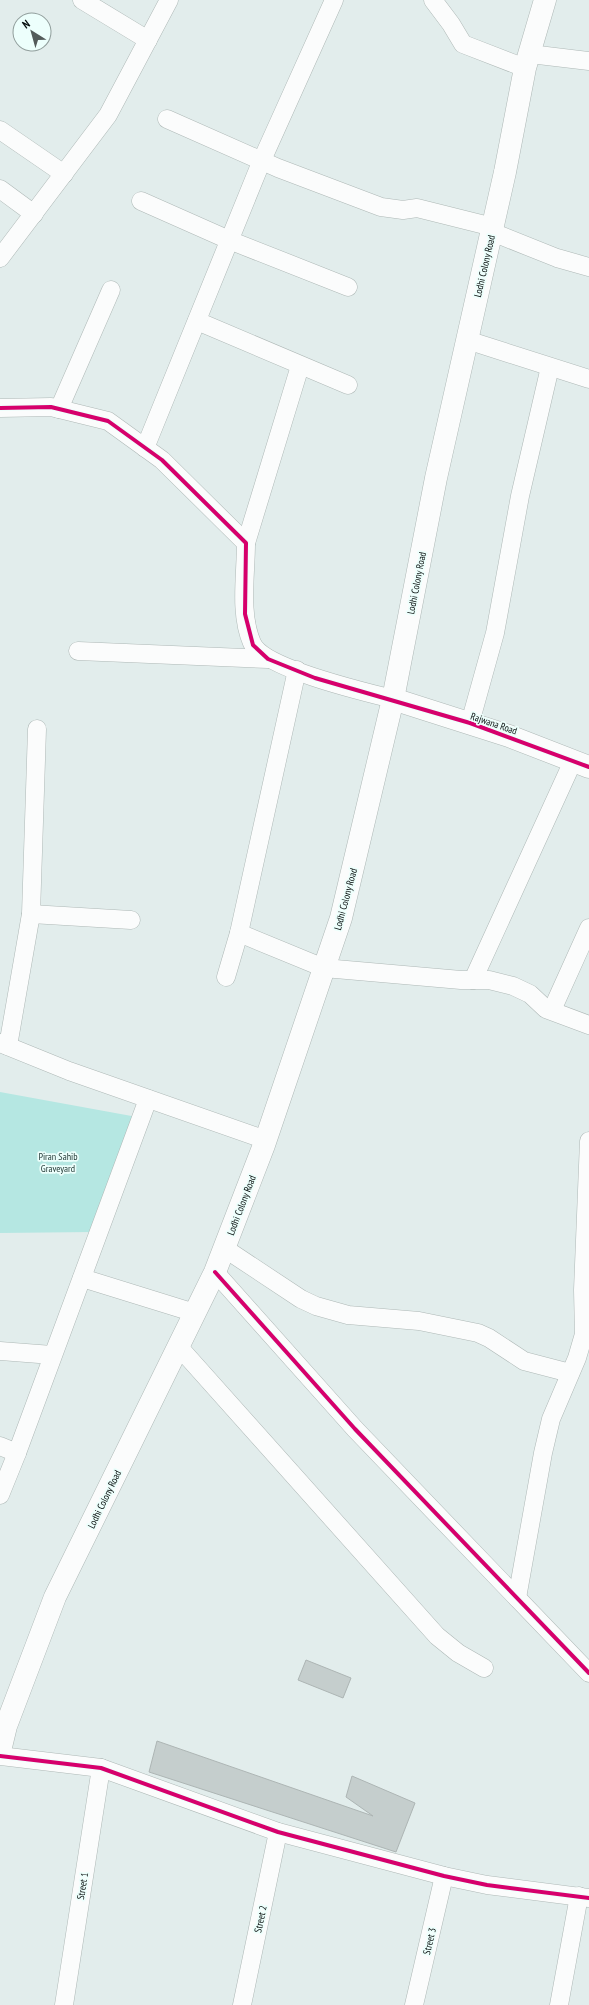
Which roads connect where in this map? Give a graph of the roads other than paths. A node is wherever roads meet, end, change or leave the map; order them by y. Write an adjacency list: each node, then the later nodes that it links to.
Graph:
1 (82, 0): 6 (street)
2 (169, 0): 6 (street)
3 (334, 0): 11 (street)
4 (433, 0): 7 (street)
5 (546, 0): 7 (main road, Lodhi Colony Road)
6 (148, 40): 12 (street)
7 (527, 61): 8 (street); 16 (main road, Lodhi Colony Road)
8 (589, 61)
9 (167, 119): 11 (street)
10 (0, 130): 12 (street)
11 (262, 160): 16 (street); 17 (street)
12 (64, 174): 15 (street)
13 (0, 189): 15 (street)
14 (141, 201): 17 (street)
15 (34, 214): 18 (street)
16 (492, 230): 19 (street); 23 (main road, Lodhi Colony Road)
17 (229, 240): 20 (street); 22 (street)
18 (0, 258)
19 (589, 267)
20 (348, 287)
21 (111, 290): 29 (street)
22 (197, 321): 24 (street); 30 (street)
23 (467, 340): 25 (street); 35 (main road, Lodhi Colony Road)
24 (300, 366): 27 (street); 31 (street)
25 (550, 367): 26 (street); 36 (street)
26 (589, 379)
27 (348, 385)
28 (0, 408): 29 (street)
29 (59, 409): 30 (street)
30 (146, 448): 31 (street)
31 (246, 543): 33 (street)
32 (78, 651): 33 (street)
33 (268, 658): 34 (street)
34 (297, 670): 35 (street); 42 (street)
35 (393, 699): 36 (main road, Rajwana Road); 43 (main road, Lodhi Colony Road)
36 (470, 723): 38 (main road, Rajwana Road)
37 (37, 729): 39 (street)
38 (581, 764): 45 (street)
39 (31, 914): 40 (street); 48 (street)
40 (131, 920)
41 (589, 928): 46 (street)
42 (239, 933): 43 (street); 44 (street)
43 (324, 968): 45 (street); 50 (main road, Lodhi Colony Road)
44 (226, 977)
45 (473, 980): 46 (street)
46 (552, 1010): 47 (street)
47 (589, 1025)
48 (4, 1045): 49 (street)
49 (148, 1099): 50 (street); 55 (street)
50 (266, 1140): 52 (main road, Lodhi Colony Road)
51 (589, 1141): 53 (street)
52 (224, 1248): 54 (main road, Lodhi Colony Road); 61 (street)
53 (587, 1263): 57 (street)
54 (215, 1272): 56 (main road, Lodhi Colony Road); 65 (street)
55 (82, 1278): 56 (street); 60 (street)
56 (195, 1313): 58 (main road, Lodhi Colony Road)
57 (586, 1335): 61 (street)
58 (178, 1346): 66 (street); 68 (main road, Lodhi Colony Road)
59 (0, 1351): 60 (street)
60 (52, 1356): 63 (street)
61 (570, 1373): 65 (street)
62 (0, 1446): 63 (street)
63 (17, 1453): 64 (street)
64 (0, 1495)
65 (518, 1598): 67 (street)
66 (484, 1668)
67 (589, 1672)
68 (3, 1725): 69 (main road, Lodhi Colony Road)
69 (0, 1751)
70 (0, 1756): 71 (street)
71 (101, 1768): 72 (street); 75 (street, Street 1)
72 (278, 1832): 73 (street); 76 (street, Street 2)
73 (444, 1876): 74 (street); 77 (street, Street 3)
74 (584, 1897): 78 (street)
75 (64, 2005)
76 (242, 2005)
77 (414, 2005)
78 (559, 2005)

